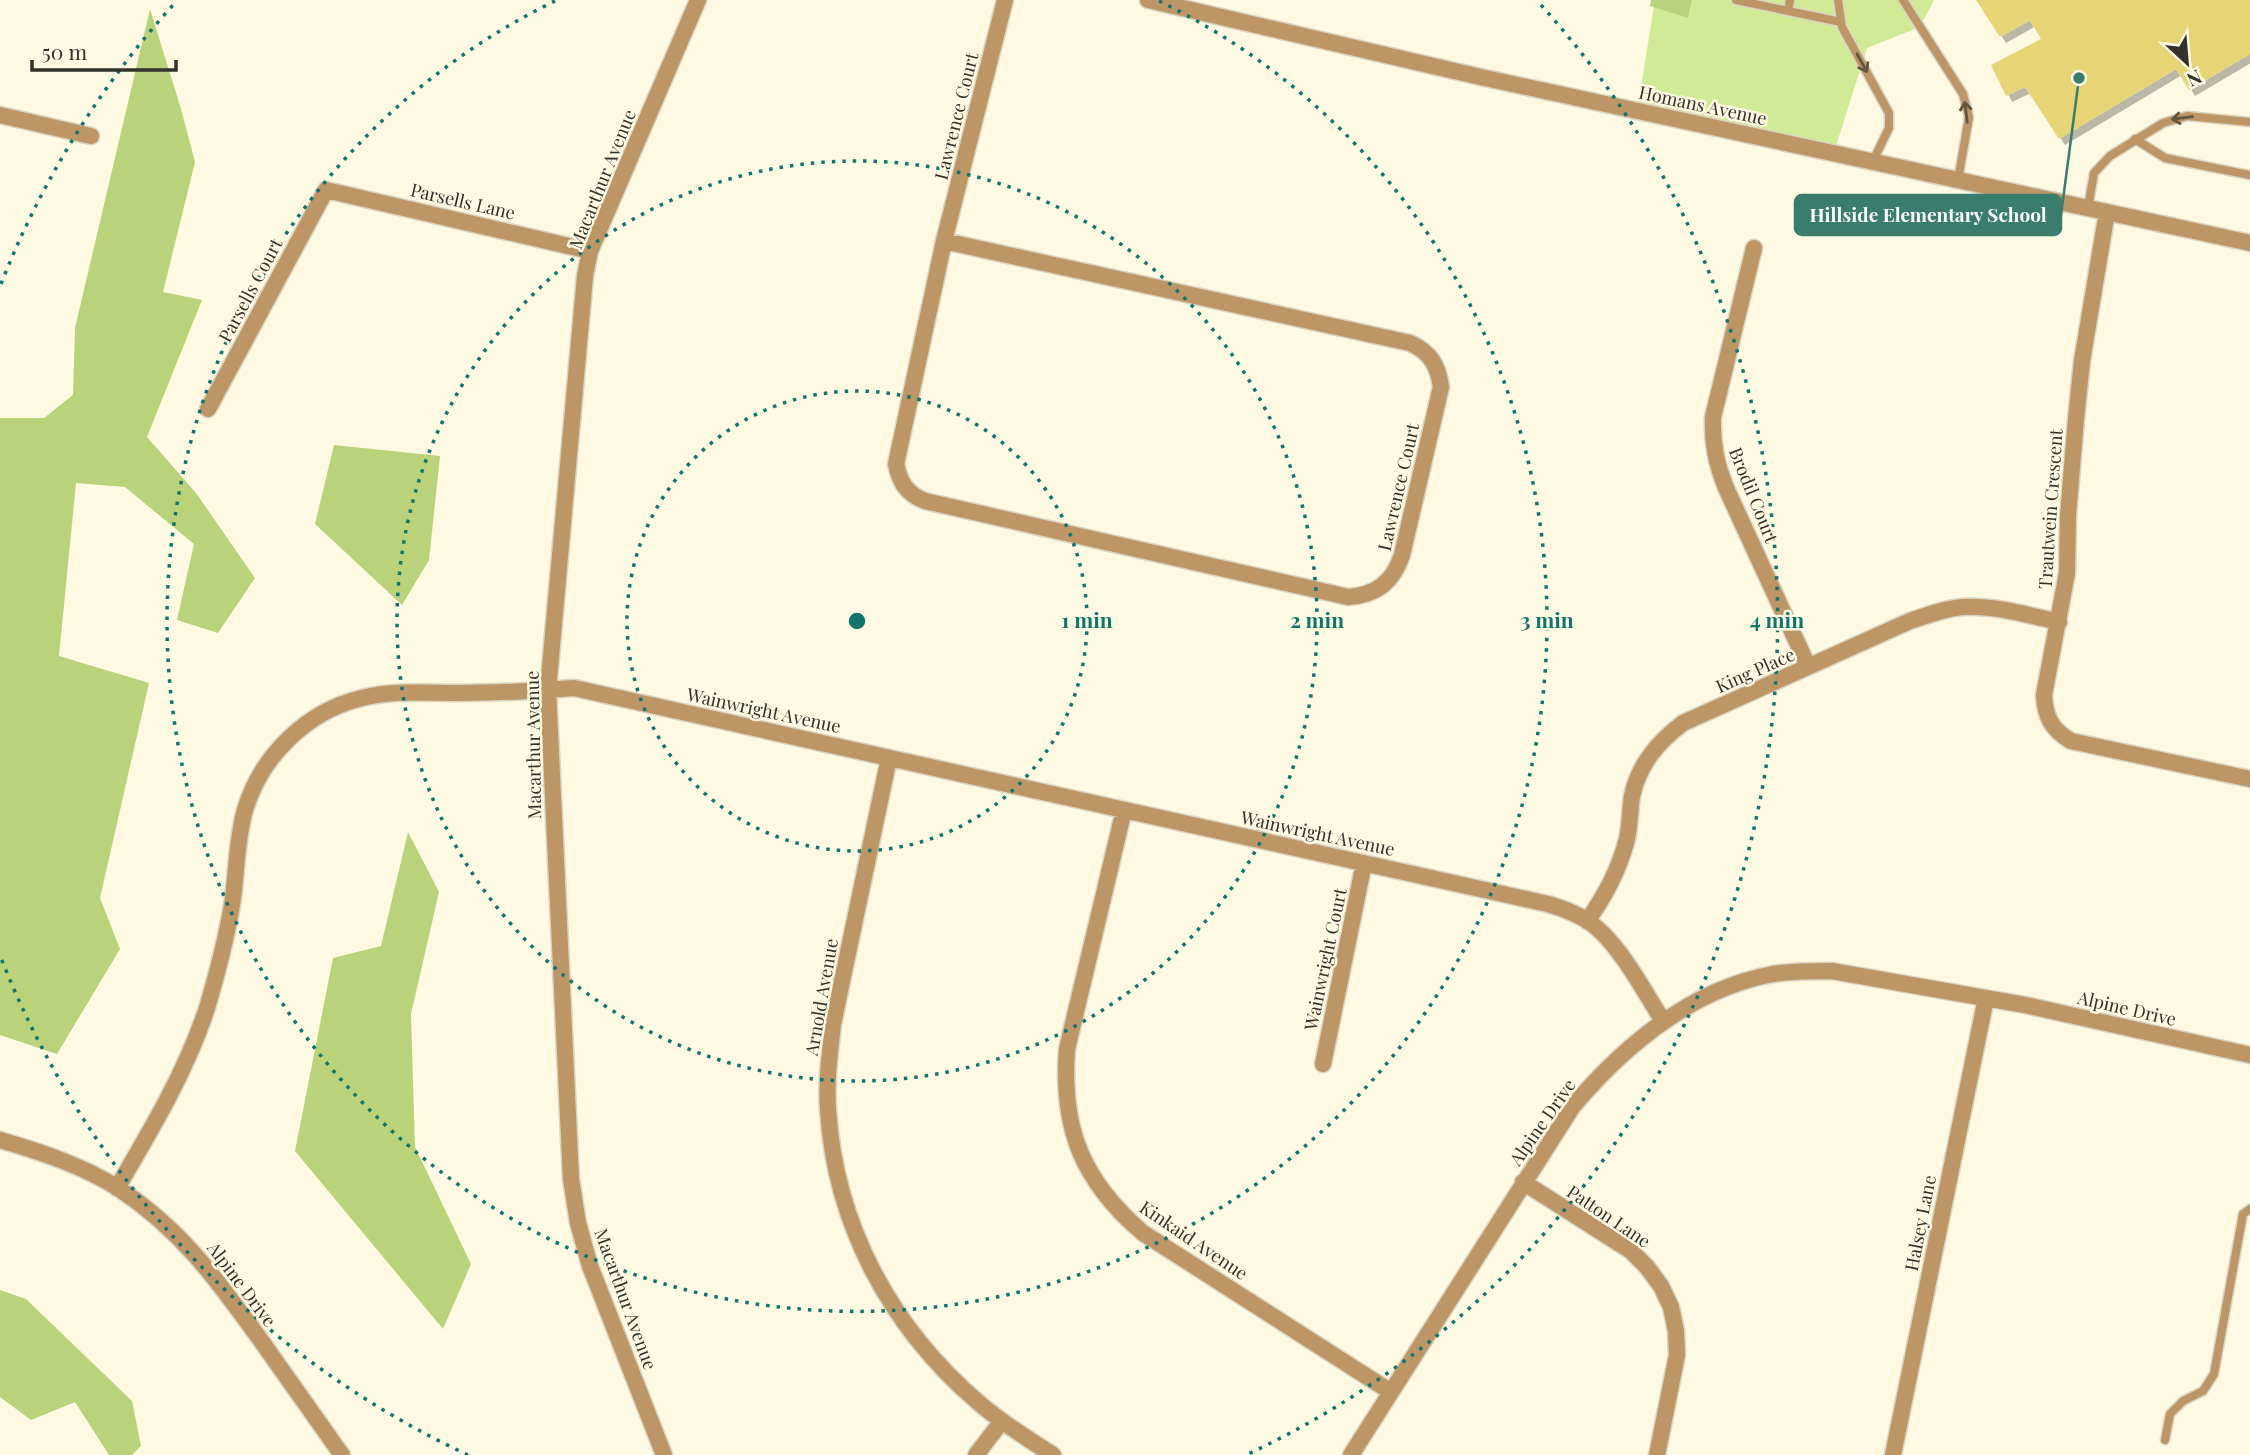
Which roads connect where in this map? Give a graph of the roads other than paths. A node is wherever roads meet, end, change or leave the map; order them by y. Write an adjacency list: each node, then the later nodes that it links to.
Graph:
1 (698, 0): 23 (street, Macarthur Avenue)
2 (1005, 0): 20 (street, Lawrence Court)
3 (1148, 0): 14 (street, Homans Avenue)
4 (1736, 0): 8 (lane)
5 (1790, 0): 8 (lane)
6 (1838, 0): 9 (lane)
7 (1903, 0): 16 (lane, one-way to 7)
8 (1788, 11): 9 (lane)
9 (1841, 22): 14 (lane, one-way to 14)
10 (0, 115): 12 (street)
11 (2250, 122): 13 (lane, one-way to 13)
12 (91, 136)
13 (2135, 139): 15 (lane); 18 (lane)
14 (1873, 161): 16 (street, Homans Avenue)
15 (2250, 175)
16 (1958, 180): 18 (street, Homans Avenue)
17 (326, 190): 23 (street, Parsells Lane); 24 (street, Parsells Court)
18 (2088, 208): 19 (street, Homans Avenue)
19 (2107, 212): 21 (street, Homans Avenue); 25 (street, Trautwein Crescent)
20 (944, 241): 20 (street, Lawrence Court)
21 (2250, 243)
22 (1754, 248): 26 (street, Brodil Court)
23 (590, 251): 27 (street, Macarthur Avenue)
24 (208, 409)
25 (2059, 622): 26 (street, King Place); 29 (street, Trautwein Crescent)
26 (1808, 666): 32 (street, King Place)
27 (548, 690): 28 (street, Wainwright Avenue); 39 (street, Wainwright Avenue); 45 (street, Macarthur Avenue)
28 (889, 758): 30 (street, Wainwright Avenue); 42 (street, Arnold Avenue)
29 (2250, 779)
30 (1124, 810): 31 (street, Wainwright Avenue); 41 (street, Kinkaid Avenue)
31 (1364, 863): 32 (street, Wainwright Avenue); 36 (street, Wainwright Court)
32 (1587, 921): 34 (street, Wainwright Avenue)
33 (1986, 998): 34 (street, Alpine Drive); 35 (street, Alpine Drive); 50 (street, Halsey Lane)
34 (1663, 1021): 38 (street, Alpine Drive)
35 (2250, 1055)
36 (1323, 1063)
37 (0, 1140): 39 (street, Alpine Drive)
38 (1523, 1182): 41 (street, Alpine Drive); 49 (street, Patton Lane)
39 (117, 1188): 44 (street, Alpine Drive)
40 (2250, 1209): 43 (lane)
41 (1391, 1392): 48 (street, Alpine Drive)
42 (1002, 1422): 46 (street); 47 (street, Arnold Avenue)
43 (2165, 1440)
44 (342, 1455)
45 (664, 1455)
46 (976, 1455)
47 (1053, 1455)
48 (1352, 1455)
49 (1657, 1455)
50 (1893, 1455)

